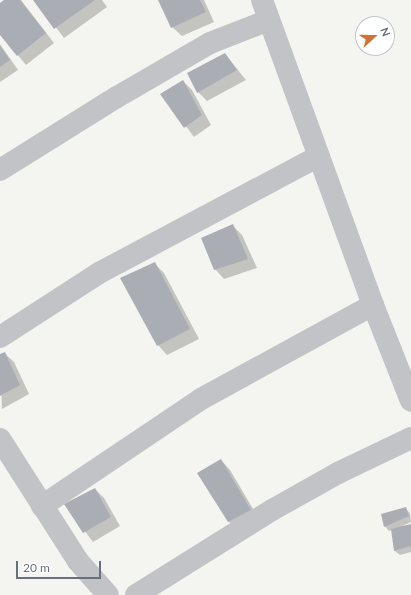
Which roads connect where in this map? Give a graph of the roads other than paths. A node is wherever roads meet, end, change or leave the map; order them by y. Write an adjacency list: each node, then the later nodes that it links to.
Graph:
1 (265, 10): 2 (street); 3 (street)
2 (318, 156): 4 (street); 5 (street)
3 (0, 170)
4 (373, 305): 6 (street); 9 (street)
5 (0, 337)
6 (411, 401)
7 (411, 438): 11 (street)
8 (0, 439): 9 (street)
9 (42, 506): 10 (street)
10 (108, 595)
11 (136, 595)

